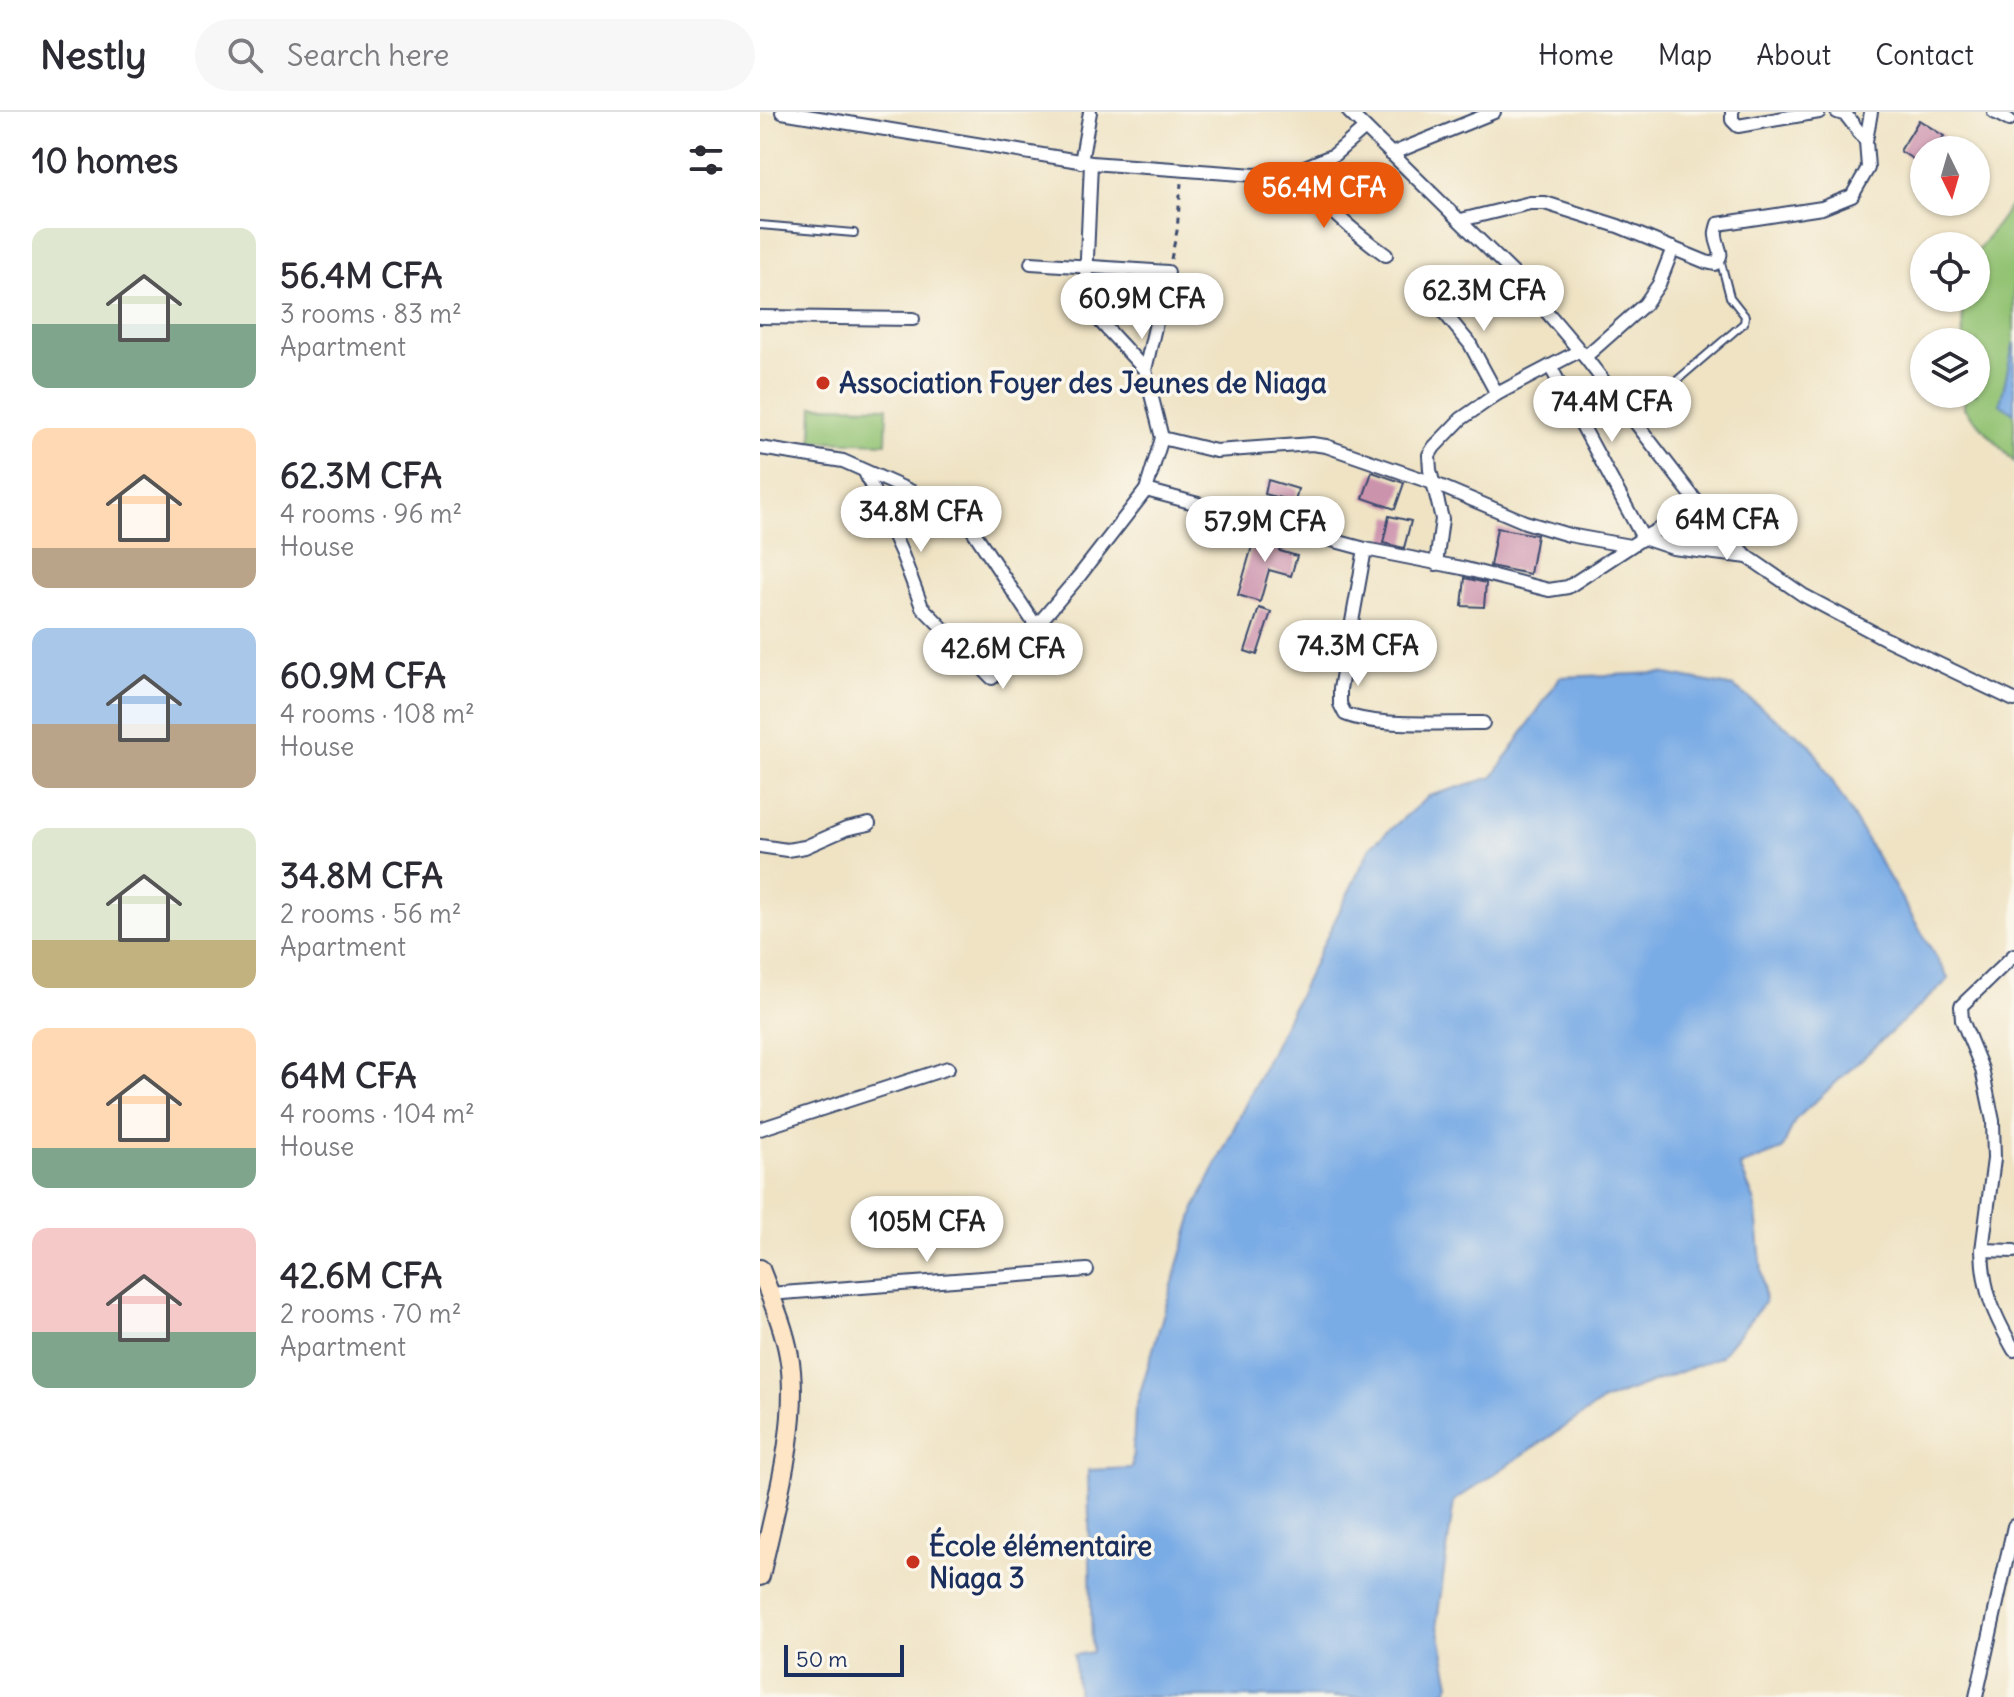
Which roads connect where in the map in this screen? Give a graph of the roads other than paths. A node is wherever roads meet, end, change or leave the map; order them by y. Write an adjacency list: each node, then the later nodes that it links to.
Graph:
1 (782, 112): 12 (street)
2 (879, 112): 12 (street)
3 (1090, 112): 16 (street)
4 (1349, 112): 13 (street)
5 (1494, 112): 15 (street)
6 (1732, 112): 7 (street)
7 (1819, 112)
8 (1837, 112): 14 (street)
9 (1871, 112): 14 (street)
10 (1994, 112): 11 (street)
11 (2009, 120)
12 (876, 127): 16 (street)
13 (1365, 128): 15 (street); 17 (street)
14 (1866, 141): 23 (street)
15 (1391, 154): 18 (street)
16 (1086, 163): 17 (street); 25 (street)
17 (1295, 171): 22 (street)
18 (1461, 220): 21 (street); 29 (street)
19 (760, 225): 20 (lane)
20 (854, 233)
21 (1673, 248): 23 (street); 29 (street)
22 (1386, 255)
23 (1720, 259): 33 (lane)
24 (1031, 263): 25 (street)
25 (1085, 267): 31 (street); 31 (street)
26 (1433, 299): 32 (street)
27 (760, 317): 28 (street)
28 (913, 319)
29 (1582, 354): 30 (street); 33 (street)
30 (1550, 366): 32 (street); 40 (street)
31 (1145, 370): 34 (street)
32 (1497, 394): 37 (street)
33 (1632, 419): 39 (street)
34 (1162, 438): 37 (street); 38 (street)
35 (760, 448): 36 (street)
36 (865, 472): 45 (street); 45 (street)
37 (1433, 483): 41 (street); 44 (street)
38 (1146, 490): 42 (street); 45 (street)
39 (1700, 506): 40 (street); 43 (street)
40 (1643, 538): 41 (street); 43 (street)
41 (1630, 546): 44 (street)
42 (1365, 549): 44 (street); 47 (street)
43 (1748, 557): 46 (street)
44 (1436, 564)
45 (1036, 626)
46 (2014, 700)
47 (1483, 723)
48 (869, 824): 49 (street)
49 (760, 846)
50 (2014, 955): 53 (street)
51 (948, 1068): 52 (street)
52 (760, 1129)
53 (1982, 1250): 54 (street); 58 (street)
54 (2014, 1251)
55 (760, 1269): 57 (main road)
56 (1087, 1270): 57 (street)
57 (769, 1294): 60 (main road)
58 (2014, 1350)
59 (2014, 1526): 61 (street)
60 (760, 1576)
61 (1976, 1697)

